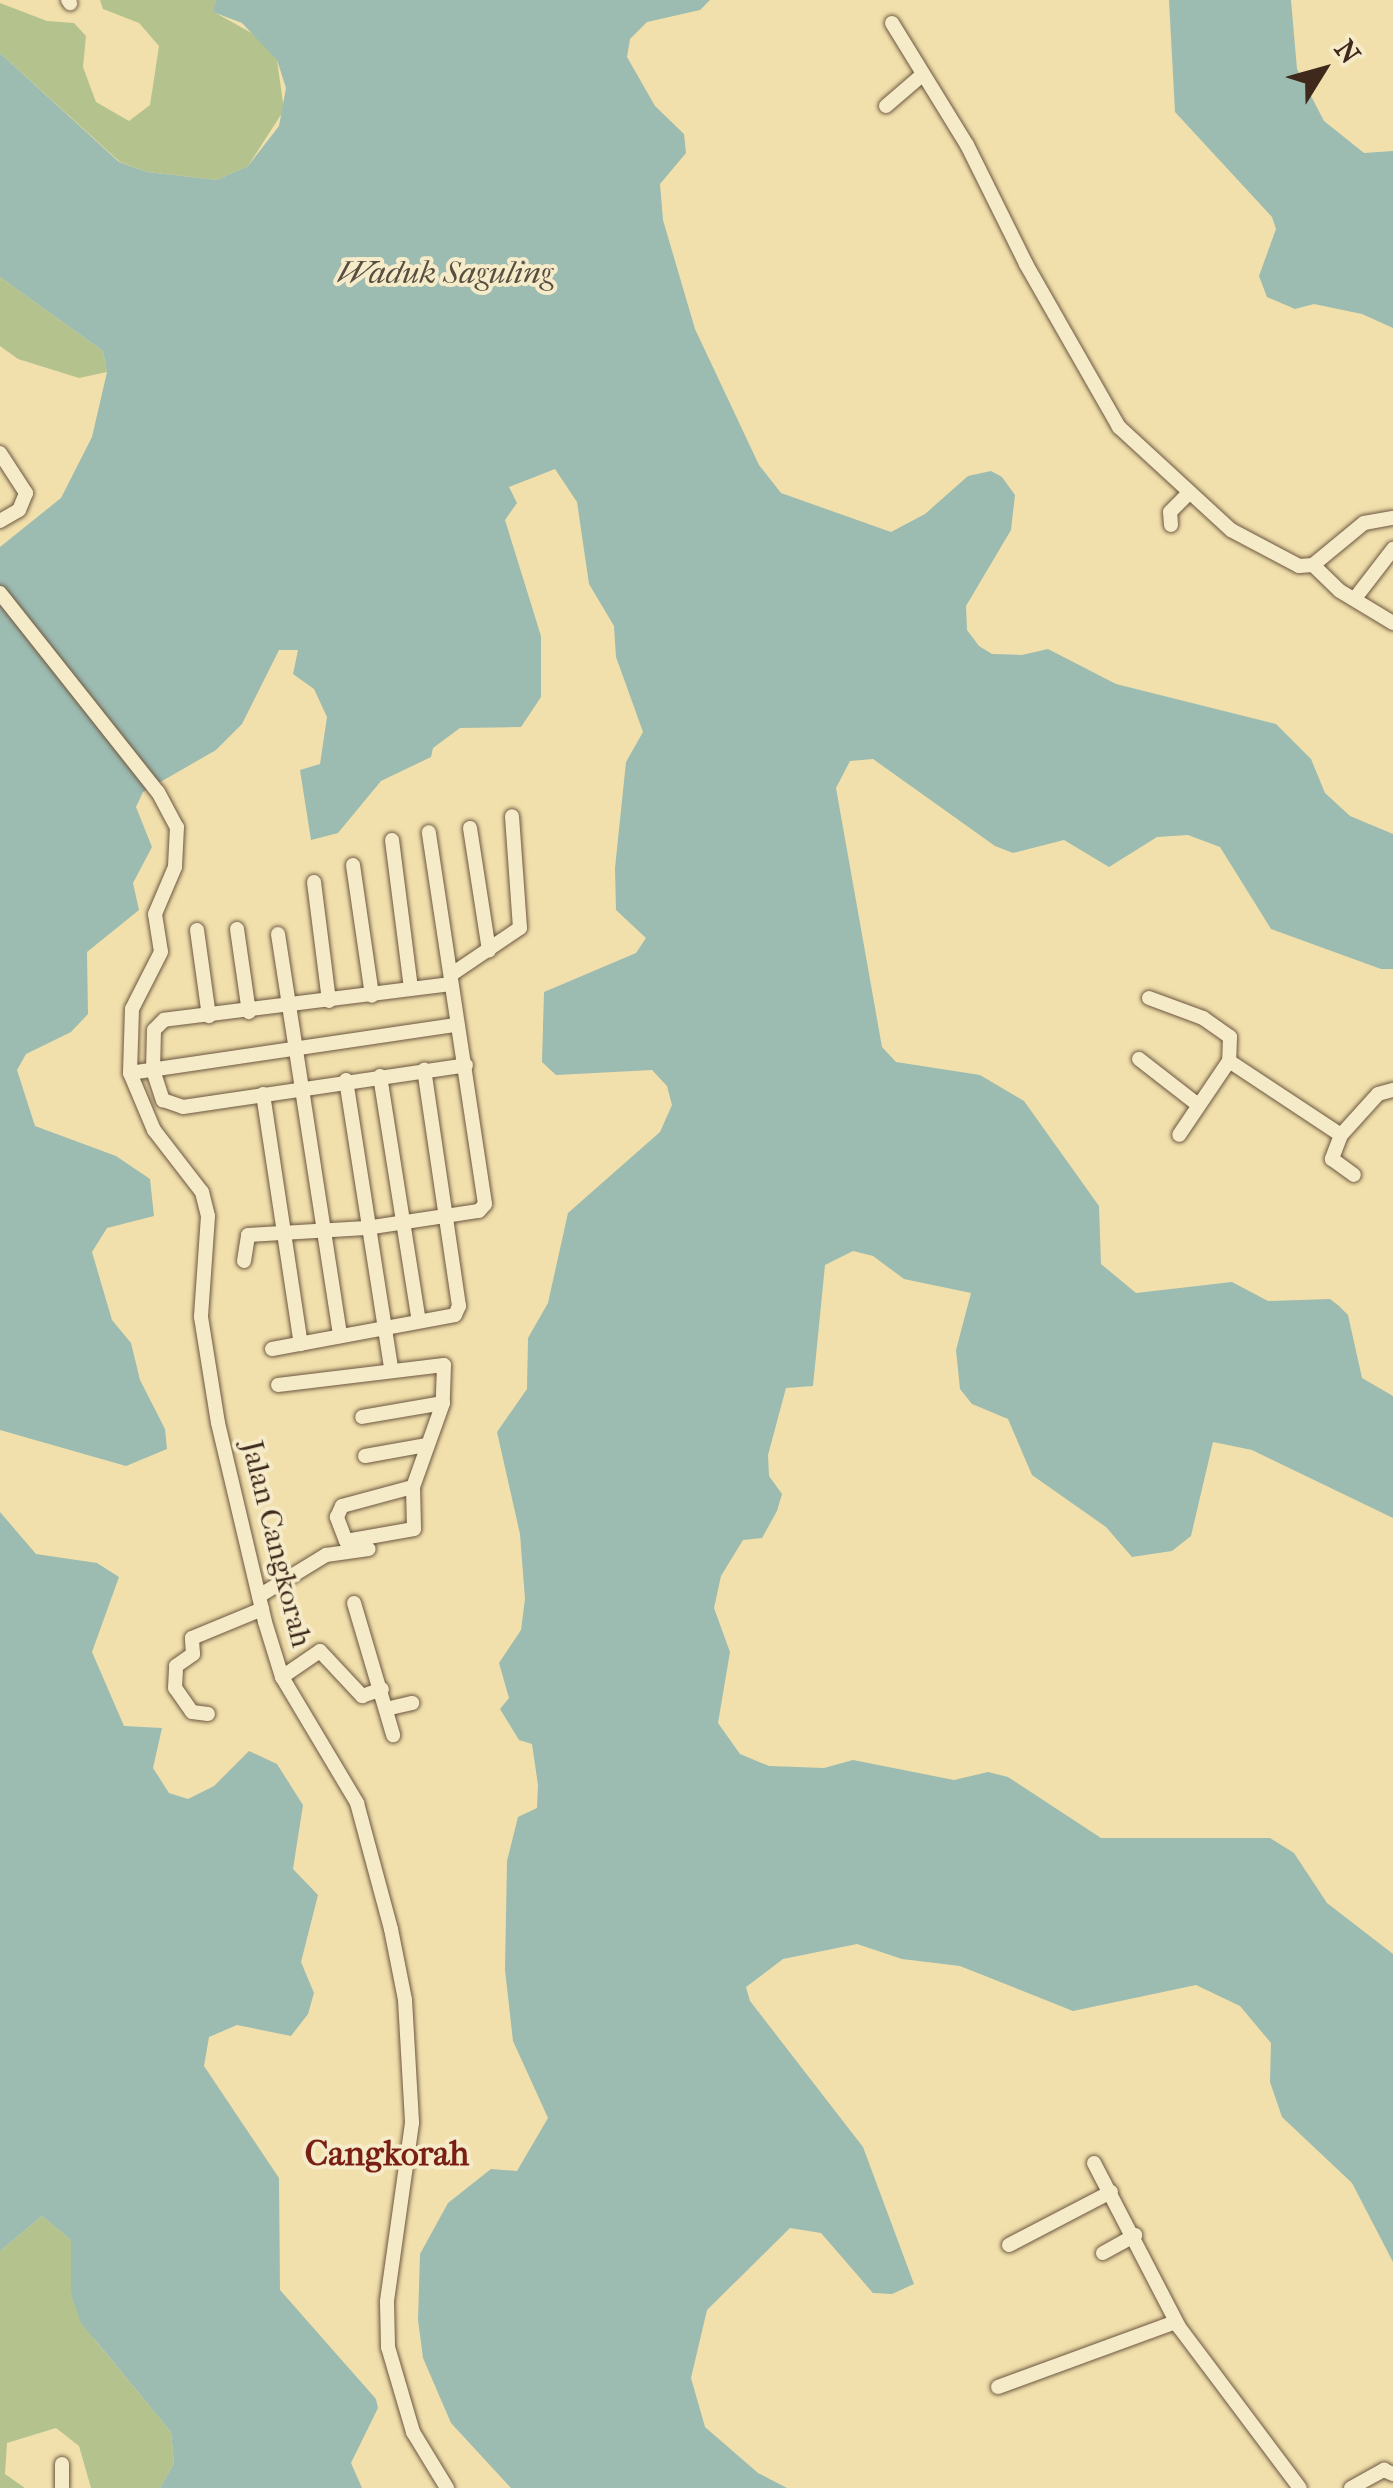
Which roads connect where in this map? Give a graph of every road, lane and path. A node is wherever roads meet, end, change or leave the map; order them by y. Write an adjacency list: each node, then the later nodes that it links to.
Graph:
1 (892, 23): 2 (street)
2 (922, 75): 3 (street); 5 (street)
3 (886, 106)
4 (0, 453): 7 (street)
5 (1188, 494): 8 (street); 10 (street)
6 (1393, 518): 10 (street)
7 (0, 521)
8 (1170, 525)
9 (1393, 549): 12 (street)
10 (1312, 565): 12 (street)
11 (0, 593): 39 (street, Jalan Cangkorah)
12 (1356, 598): 13 (street)
13 (1393, 623)
14 (512, 816): 23 (street)
15 (470, 828): 23 (street)
16 (429, 832): 24 (street)
17 (392, 840): 25 (street)
18 (353, 864): 26 (street)
19 (314, 882): 28 (street)
20 (237, 928): 30 (street)
21 (197, 930): 31 (street)
22 (278, 934): 29 (street)
23 (489, 950): 24 (street)
24 (452, 979): 25 (street); 32 (street)
25 (412, 989): 26 (street)
26 (372, 996): 28 (street)
27 (1149, 998): 35 (street)
28 (329, 1001): 29 (street)
29 (289, 1008): 30 (street); 33 (street)
30 (249, 1012): 31 (street)
31 (209, 1016): 37 (street)
32 (457, 1025): 33 (street); 36 (street)
33 (296, 1048): 37 (street); 42 (street)
34 (1139, 1059): 45 (street)
35 (1229, 1060): 45 (street); 47 (street)
36 (466, 1065): 38 (street); 49 (street)
37 (153, 1070): 39 (street); 44 (street)
38 (424, 1070): 40 (street); 49 (street)
39 (130, 1073): 68 (street, Jalan Cangkorah)
40 (380, 1076): 41 (street); 50 (street)
41 (346, 1080): 42 (street); 52 (street)
42 (300, 1088): 44 (street); 51 (street)
43 (1393, 1090): 47 (street)
44 (262, 1094): 53 (street)
45 (1198, 1105): 46 (street)
46 (1179, 1135)
47 (1341, 1135): 48 (street)
48 (1354, 1175)
49 (444, 1216): 50 (street); 55 (street)
50 (402, 1222): 52 (street); 55 (street)
51 (326, 1227): 52 (street); 53 (street); 57 (street)
52 (366, 1228): 56 (street)
53 (284, 1232): 54 (street); 58 (street)
54 (244, 1261)
55 (419, 1321): 56 (street)
56 (384, 1327): 57 (street); 60 (street)
57 (340, 1336): 58 (street)
58 (301, 1344): 59 (street)
59 (272, 1349)
60 (391, 1368): 61 (street); 62 (street)
61 (278, 1386)
62 (443, 1403): 63 (street); 64 (street)
63 (362, 1417)
64 (427, 1446): 65 (street); 66 (street)
65 (366, 1456)
66 (413, 1487): 66 (street)
67 (370, 1549): 68 (street)
68 (261, 1603): 70 (street, Jalan Cangkorah); 74 (street)
69 (354, 1603): 71 (street)
70 (282, 1677): 71 (street); 86 (street, Jalan Cangkorah)
71 (382, 1688): 73 (street)
72 (412, 1703): 73 (street)
73 (386, 1709): 75 (street)
74 (208, 1714)
75 (392, 1735)
76 (1094, 2163): 77 (street)
77 (1110, 2192): 78 (street); 79 (street)
78 (1136, 2236): 80 (street); 81 (street)
79 (1009, 2245)
80 (1103, 2253)
81 (1176, 2322): 82 (street); 87 (street)
82 (998, 2387)
83 (62, 2464): 85 (street)
84 (1393, 2474): 88 (street)
85 (62, 2488)
86 (447, 2488)
87 (1300, 2488)
88 (1351, 2488)

